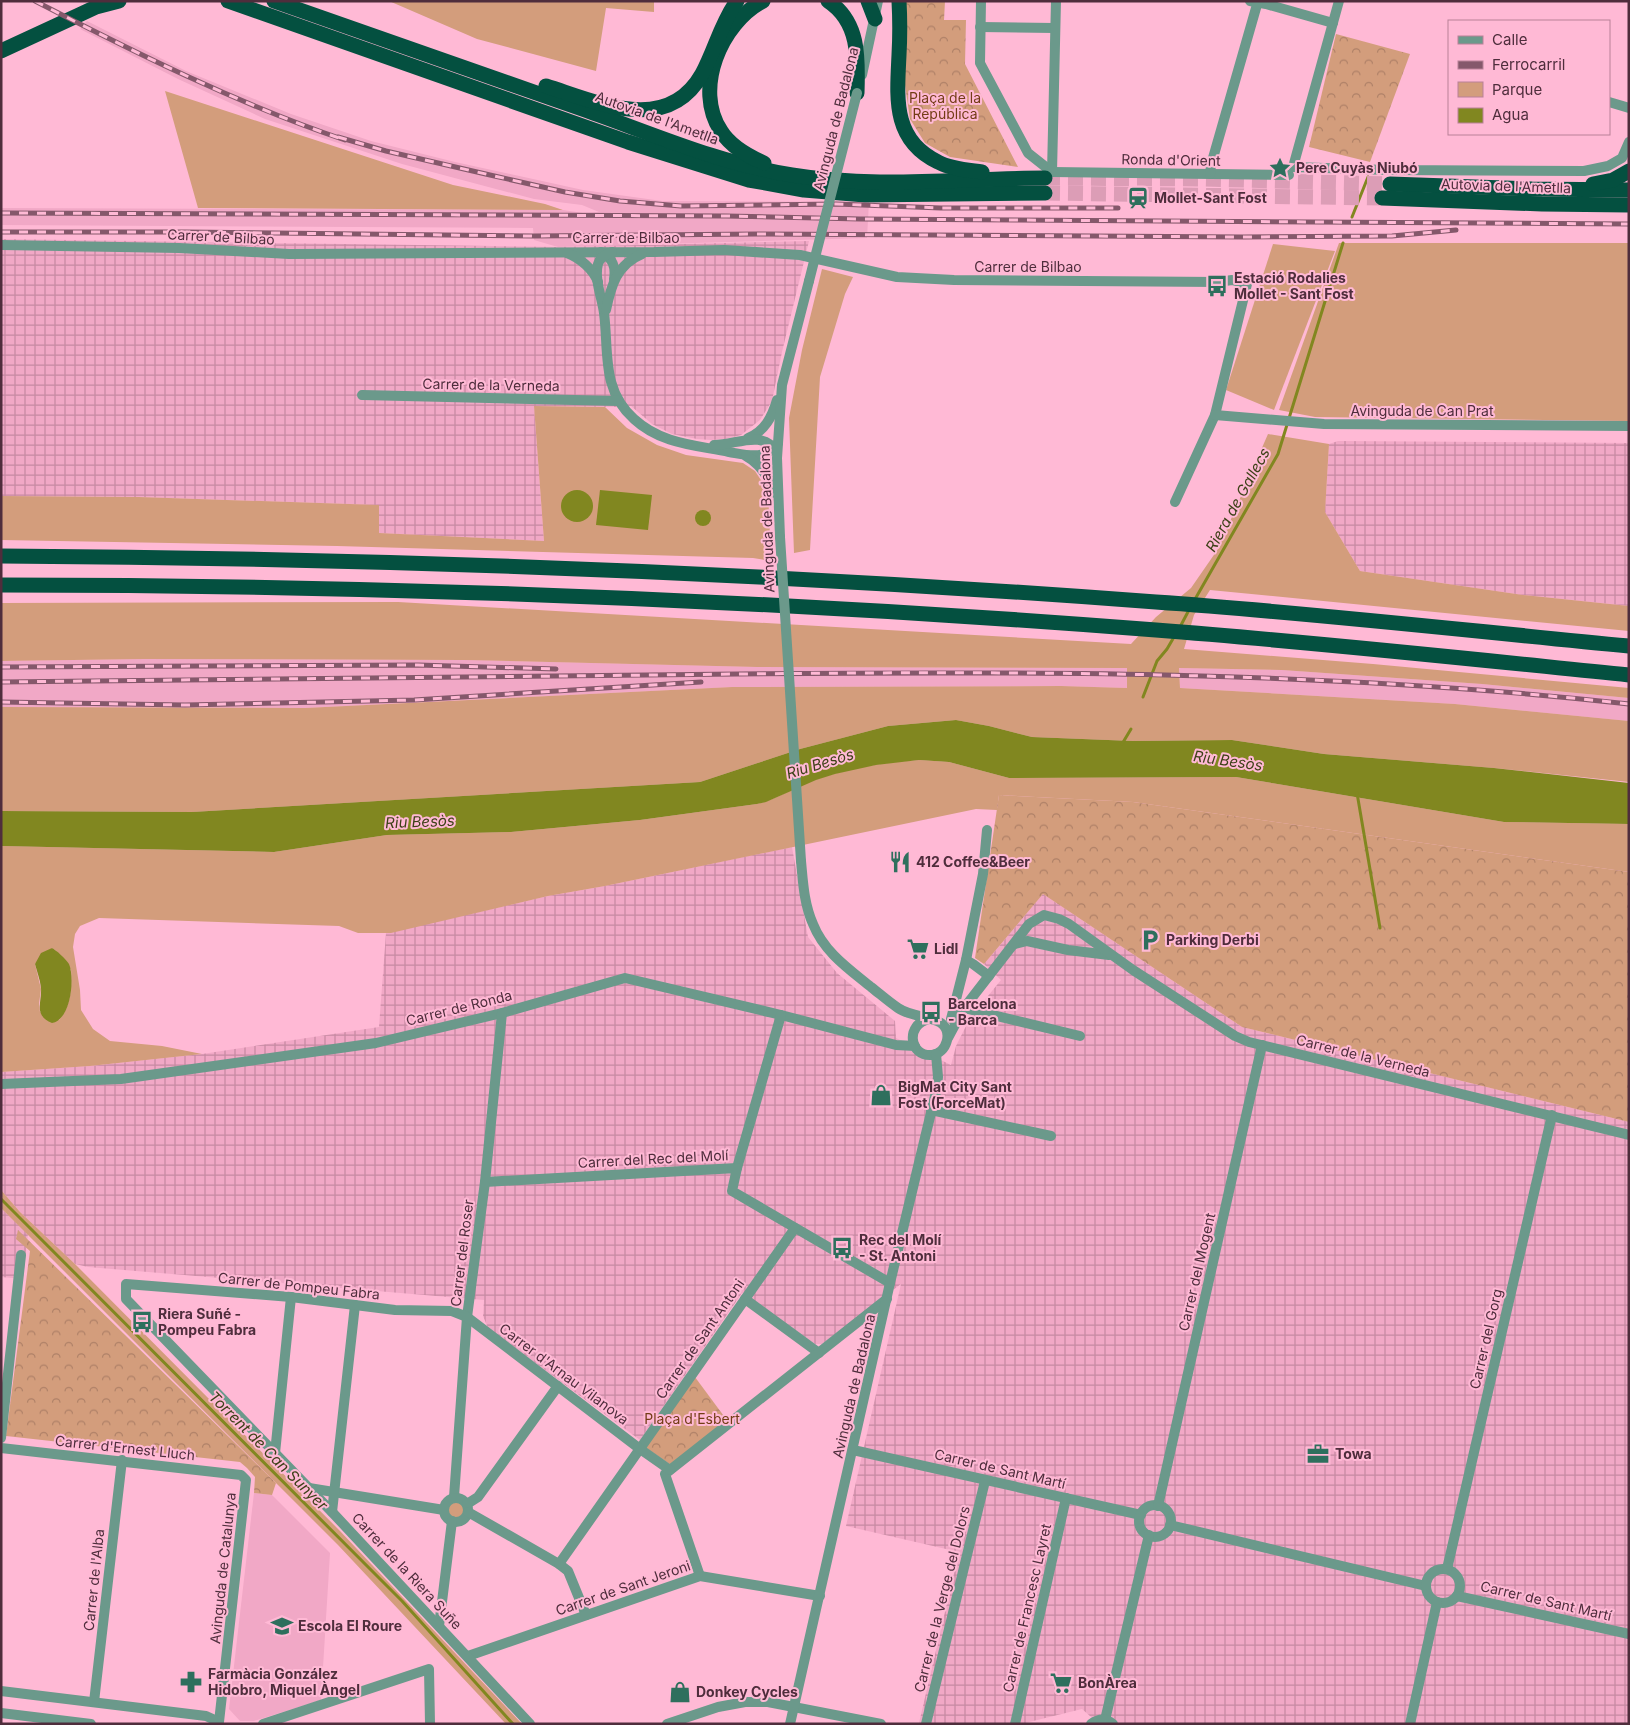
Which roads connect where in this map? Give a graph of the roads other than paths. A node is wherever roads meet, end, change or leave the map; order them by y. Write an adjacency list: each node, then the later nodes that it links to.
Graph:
1 (119, 1): 21 (highway)
2 (228, 1): 32 (highway)
3 (274, 1): 17 (highway, Autovia de l'Ametlla)
4 (737, 1): 20 (highway)
5 (748, 1): 20 (highway)
6 (763, 1): 29 (highway)
7 (828, 1): 22 (highway)
8 (868, 1): 15 (highway)
9 (878, 1): 15 (street, Avinguda de Badalona)
10 (900, 1): 31 (highway)
11 (981, 1): 18 (street)
12 (1056, 1): 19 (street)
13 (1339, 1): 16 (street)
14 (1255, 2): 16 (street); 28 (street)
15 (875, 19): 22 (street, Avinguda de Badalona)
16 (1333, 23): 26 (street)
17 (341, 24): 20 (highway); 29 (highway, Autovia de l'Ametlla)
18 (980, 27): 19 (street); 32 (street)
19 (1054, 28): 32 (street)
20 (718, 38)
21 (1, 51)
22 (857, 93): 44 (street, Avinguda de Badalona, bridge)
23 (1610, 102): 24 (street)
24 (1629, 108)
25 (1629, 142): 30 (street, Ronda d'Orient)
26 (1291, 171): 28 (street, Ronda d'Orient); 30 (street, Ronda d'Orient)
27 (1629, 171): 33 (highway)
28 (1210, 174): 32 (street, Ronda d'Orient)
29 (791, 175): 31 (highway, Autovia de l'Ametlla)
30 (1389, 177): 33 (highway, Autovia de l'Ametlla)
31 (1016, 178): 32 (highway, Autovia de l'Ametlla)
32 (1048, 181)
33 (1532, 189): 34 (highway, Autovia de l'Ametlla)
34 (1629, 190)
35 (1382, 198): 36 (highway, Autovia de l'Ametlla)
36 (1629, 205)
37 (1, 245): 38 (street, Carrer de Bilbao)
38 (559, 252): 40 (street, Carrer de Bilbao); 42 (street)
39 (648, 252): 40 (street, Carrer de Bilbao); 41 (street); 47 (street, Carrer de Bilbao)
40 (606, 253): 41 (street); 42 (street)
41 (614, 280): 43 (street)
42 (598, 285): 43 (street)
43 (605, 318): 46 (street)
44 (782, 385): 49 (street); 51 (street, Avinguda de Badalona)
45 (362, 395): 46 (street, Carrer de la Verneda)
46 (619, 401): 50 (street)
47 (1215, 415): 48 (street, Avinguda de Can Prat); 54 (street)
48 (1629, 426)
49 (743, 441): 50 (street); 51 (street)
50 (687, 445): 52 (street)
51 (776, 447): 52 (street); 53 (street, Avinguda de Badalona)
52 (743, 455): 53 (street)
53 (778, 500): 67 (street, Avinguda de Badalona, bridge)
54 (1175, 502)
55 (1, 556): 57 (highway)
56 (1, 584): 58 (highway)
57 (1629, 646)
58 (1629, 675)
59 (987, 830): 64 (street)
60 (1084, 935): 61 (street, Carrer de la Verneda); 62 (street); 63 (street, Carrer de la Verneda)
61 (1015, 944): 62 (street, Carrer de la Verneda); 65 (street)
62 (1068, 950): 63 (street, Carrer de la Verneda)
63 (1112, 956): 75 (street, Carrer de la Verneda)
64 (966, 960): 65 (street); 71 (street)
65 (989, 976): 66 (street)
66 (964, 1008): 71 (street); 73 (street); 74 (street)
67 (899, 1009): 70 (street, Avinguda de Badalona); 72 (street, Avinguda de Badalona)
68 (502, 1012): 69 (street, Carrer de Ronda); 78 (street, Carrer de Ronda); 84 (street, Carrer del Roser)
69 (781, 1015): 76 (street, Carrer de Ronda); 83 (street)
70 (929, 1019): 71 (street); 72 (street)
71 (947, 1021): 74 (street)
72 (913, 1031): 76 (street)
73 (1080, 1036)
74 (948, 1038): 77 (street)
75 (1262, 1045): 80 (street, Carrer de la Verneda); 109 (street, Carrer del Mogent)
76 (914, 1046): 77 (street)
77 (936, 1054): 79 (street, Avinguda de Badalona)
78 (1, 1084)
79 (931, 1110): 82 (street); 87 (street, Avinguda de Badalona)
80 (1552, 1115): 81 (street, Carrer de la Verneda); 118 (street, Carrer del Gorg)
81 (1629, 1134)
82 (1051, 1136)
83 (736, 1168): 84 (street, Carrer del Rec del Molí); 85 (street, Carrer del Rec del Molí)
84 (485, 1182): 93 (street, Carrer del Roser)
85 (795, 1228): 87 (street, Carrer del Rec del Molí); 90 (street, Carrer de Sant Antoni)
86 (21, 1255): 96 (street)
87 (890, 1283): 91 (street, Avinguda de Badalona)
88 (126, 1284): 89 (street, Carrer de Pompeu Fabra); 100 (street, Carrer de la Riera Suñe)
89 (291, 1297): 92 (street, Carrer de Pompeu Fabra); 100 (street)
90 (745, 1298): 94 (street); 98 (street, Carrer de Sant Antoni)
91 (887, 1299): 94 (street); 99 (street, Avinguda de Badalona)
92 (355, 1305): 93 (street, Carrer de Pompeu Fabra); 106 (street)
93 (467, 1317): 95 (street, Carrer d'Arnau Vilanova); 107 (street, Carrer del Roser)
94 (819, 1353): 102 (street)
95 (558, 1386): 98 (street, Carrer d'Arnau Vilanova); 110 (street)
96 (1, 1438)
97 (1, 1448): 101 (street, Carrer d'Ernest Lluch)
98 (640, 1449): 102 (street, Carrer d'Arnau Vilanova); 117 (street, Carrer de Sant Antoni)
99 (853, 1450): 104 (street, Carrer de Sant Martí); 121 (street, Avinguda de Badalona)
100 (275, 1453): 105 (street, Carrer de la Riera Suñe)
101 (122, 1460): 103 (street, Carrer d'Ernest Lluch); 129 (street, Carrer de l'Alba)
102 (667, 1472): 119 (street)
103 (244, 1477): 134 (street, Avinguda de Catalunya)
104 (985, 1481): 108 (street, Carrer de Sant Martí); 142 (street, Carrer de la Verge del Dolors)
105 (309, 1488): 106 (street); 112 (street, Carrer de la Riera Suñe)
106 (334, 1493): 111 (street); 112 (street)
107 (454, 1497): 110 (street); 111 (street)
108 (1066, 1498): 113 (street, Carrer de Sant Martí); 143 (street, Carrer de Francesc Layret)
109 (1158, 1506): 113 (street); 115 (street)
110 (467, 1508): 114 (street); 117 (street)
111 (444, 1510): 114 (street)
112 (332, 1512): 125 (street, Carrer de la Riera Suñe)
113 (1141, 1515): 116 (street)
114 (452, 1521): 125 (street)
115 (1170, 1525): 116 (street); 120 (street)
116 (1149, 1535): 133 (street)
117 (559, 1564): 124 (street)
118 (1447, 1569): 120 (street); 122 (street)
119 (700, 1576): 121 (street, Carrer de Sant Jeroni); 124 (street, Carrer de Sant Jeroni)
120 (1426, 1586): 123 (street)
121 (820, 1596): 130 (street, Avinguda de Badalona)
122 (1457, 1596): 123 (street); 126 (street, Carrer de Sant Martí)
123 (1436, 1602): 145 (street)
124 (586, 1615): 127 (street, Carrer de Sant Jeroni)
125 (439, 1626): 127 (street, Carrer de la Riera Suñe)
126 (1629, 1634)
127 (468, 1656): 138 (street, Carrer de la Riera Suñe)
128 (1, 1691): 129 (street)
129 (94, 1702): 134 (street)
130 (794, 1706): 132 (street); 139 (street); 140 (street, Avinguda de Badalona)
131 (1, 1713): 135 (street)
132 (847, 1720): 141 (street)
133 (1109, 1722): 144 (street)
134 (218, 1723)
135 (91, 1724)
136 (263, 1724): 137 (street)
137 (430, 1724)
138 (530, 1724)
139 (667, 1724)
140 (790, 1724)
141 (881, 1724)
142 (926, 1724)
143 (1015, 1724)
144 (1091, 1724)
145 (1410, 1724)

